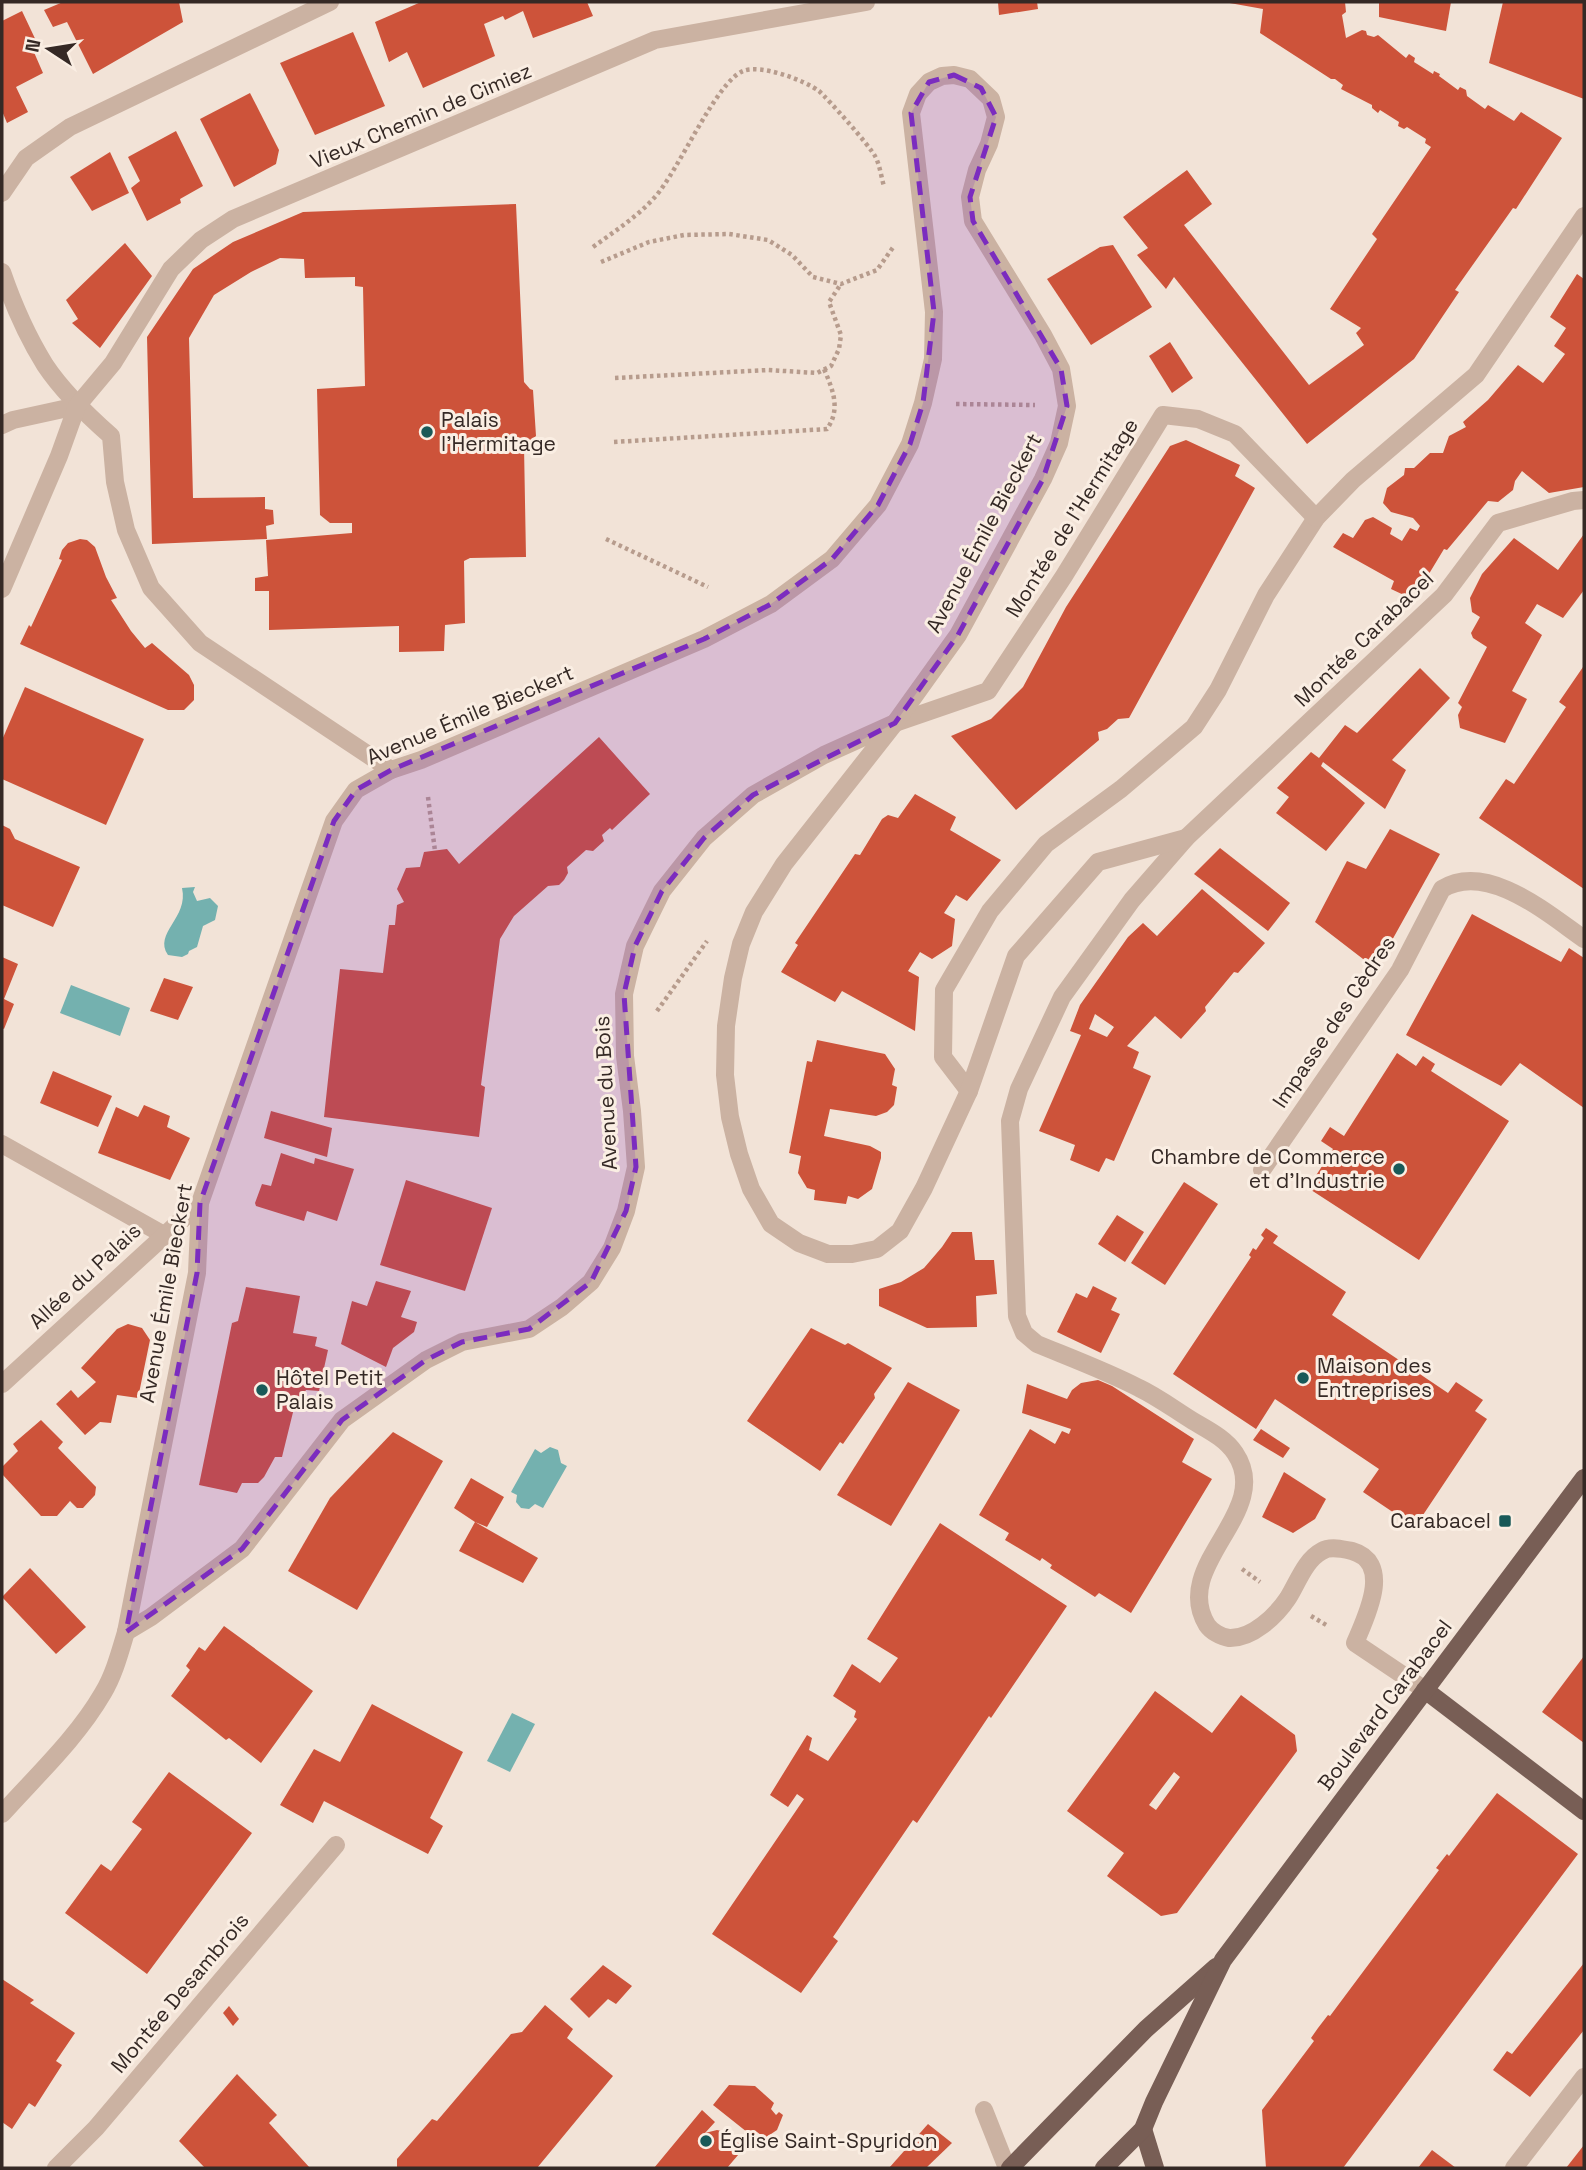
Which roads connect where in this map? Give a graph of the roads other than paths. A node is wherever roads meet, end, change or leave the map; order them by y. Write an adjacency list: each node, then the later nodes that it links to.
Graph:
1 (330, 2): 3 (street)
2 (866, 2): 6 (street, Vieux Chemin de Cimiez)
3 (2, 193)
4 (1584, 216): 9 (street)
5 (2, 272): 6 (street)
6 (77, 406): 7 (street); 10 (street); 12 (street)
7 (2, 425)
8 (1584, 500): 13 (street, Montée Carabacel)
9 (1316, 518): 11 (street, Montée de l'Hermitage); 15 (street)
10 (2, 589)
11 (895, 723): 12 (street, Avenue Émile Bieckert); 15 (street, Avenue Émile Bieckert); 22 (street, Avenue du Bois)
12 (391, 770): 18 (street, Avenue Émile Bieckert)
13 (1186, 838): 15 (street, Avenue Émile Bieckert); 23 (street)
14 (1584, 939): 17 (street, Impasse des Cèdres)
15 (969, 1091)
16 (2, 1144): 19 (street)
17 (1262, 1170)
18 (200, 1203): 19 (street, Allée du Palais); 22 (street, Avenue Émile Bieckert)
19 (163, 1235): 20 (street, Allée du Palais)
20 (2, 1384)
21 (1584, 1478): 23 (main road, Boulevard Carabacel)
22 (126, 1632): 25 (street, Avenue Émile Bieckert)
23 (1424, 1690): 24 (main road); 27 (main road, Boulevard Carabacel)
24 (1584, 1811)
25 (2, 1814)
26 (336, 1845): 31 (street, Montée Desambrois)
27 (1223, 1960): 30 (main road, Boulevard Carabacel); 32 (main road, Boulevard Carabacel)
28 (1584, 2077): 35 (street)
29 (984, 2110): 32 (street)
30 (1143, 2129): 33 (main road, Boulevard Carabacel); 34 (main road)
31 (56, 2168)
32 (1008, 2168)
33 (1104, 2168)
34 (1155, 2168)
35 (1514, 2168)

